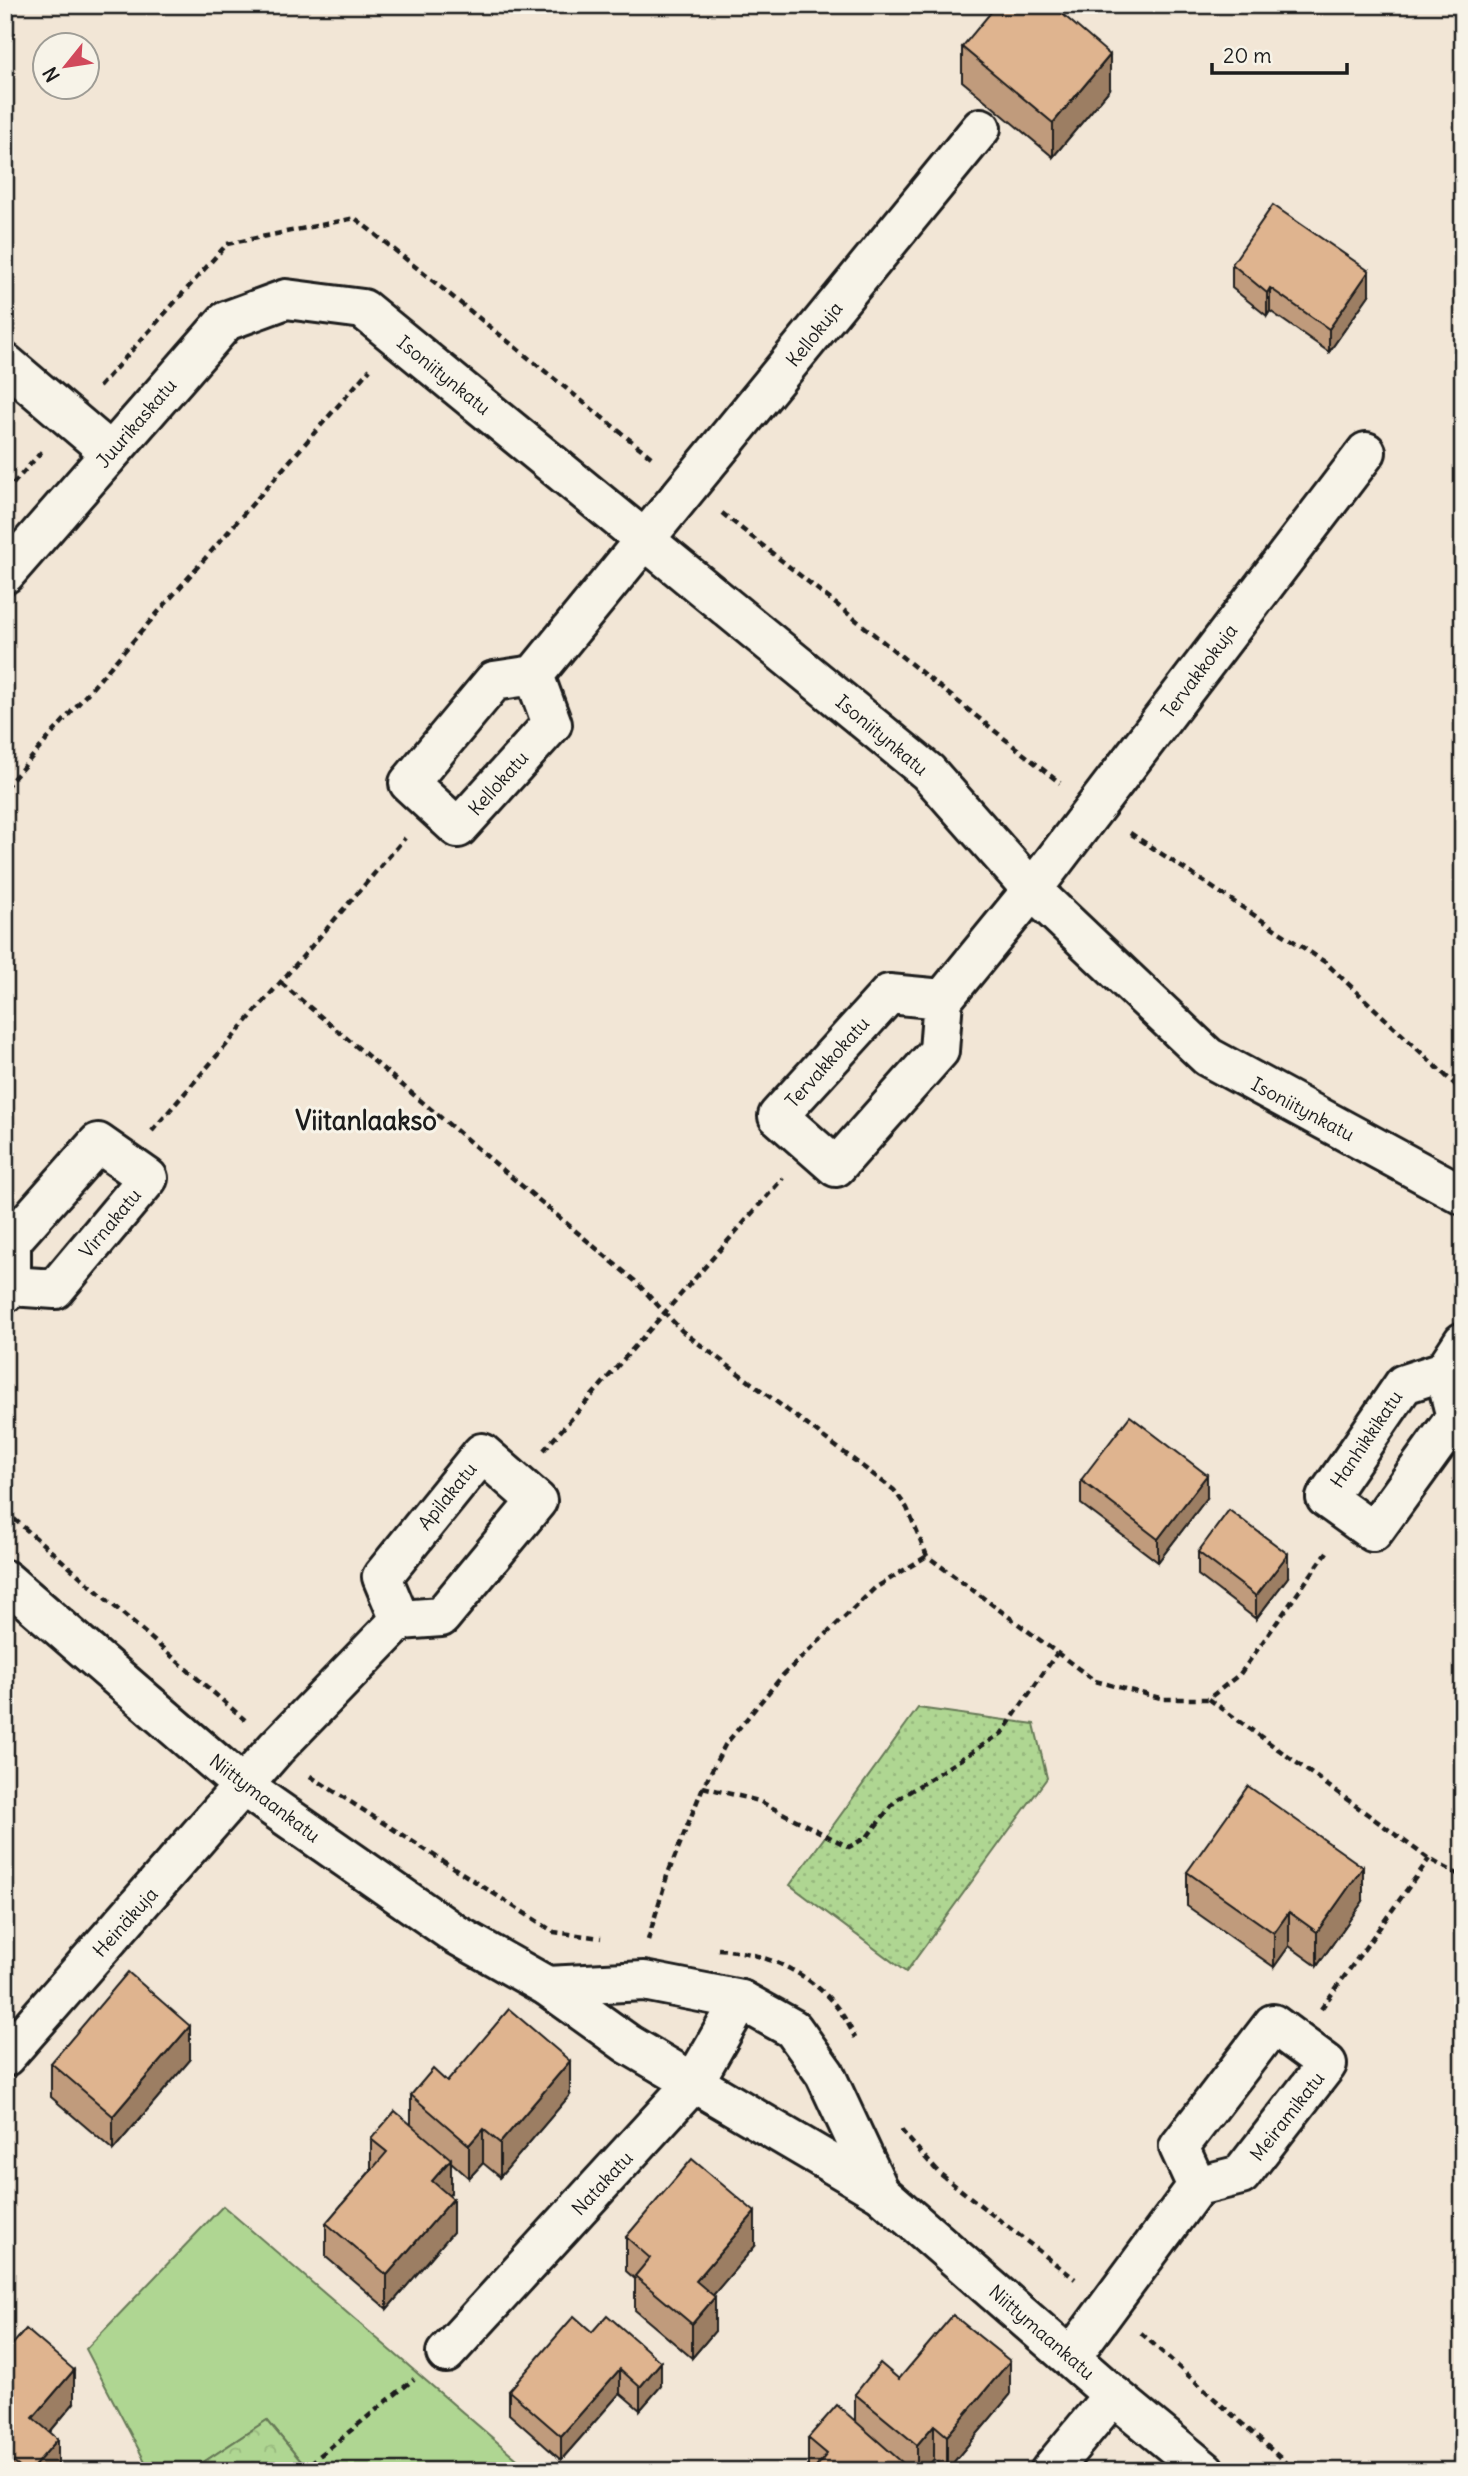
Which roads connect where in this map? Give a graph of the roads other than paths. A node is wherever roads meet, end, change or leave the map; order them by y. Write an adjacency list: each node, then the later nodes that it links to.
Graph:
1 (981, 128): 6 (street, Kellokuja)
2 (286, 299): 4 (street, Juurikaskatu); 6 (street, Isoniitynkatu)
3 (5, 363): 4 (street)
4 (110, 452): 7 (street, Juurikaskatu)
5 (1366, 452): 9 (street, Tervakkokuja)
6 (647, 540): 8 (street); 9 (street, Isoniitynkatu)
7 (5, 574)
8 (534, 675): 8 (street, Kellokatu)
9 (1032, 890): 10 (street); 11 (street, Isoniitynkatu)
10 (943, 999): 10 (street, Tervakkokatu)
11 (1463, 1195)
12 (8, 1290): 12 (street, Virnakatu)
13 (1453, 1356): 13 (street, Hanhikkikatu)
14 (5, 1580): 16 (street, Niittymaankatu)
15 (400, 1620): 15 (street, Apilakatu); 16 (street)
16 (244, 1787): 17 (street, Niittymaankatu); 19 (street, Heinäkuja)
17 (547, 1986): 18 (street, Niittymaankatu); 20 (street, Niittymaankatu)
18 (741, 2000): 20 (street, Natakatu); 22 (street, Niittymaankatu)
19 (5, 2057)
20 (695, 2082): 22 (street, Niittymaankatu); 23 (street, Natakatu)
21 (1197, 2186): 21 (street, Meiramikatu); 24 (street)
22 (880, 2192): 24 (street, Niittymaankatu)
23 (446, 2353)
24 (1071, 2357): 25 (street, Niittymaankatu)
25 (1113, 2395): 26 (street); 27 (street, Niittymaankatu)
26 (1050, 2471)
27 (1206, 2471)

